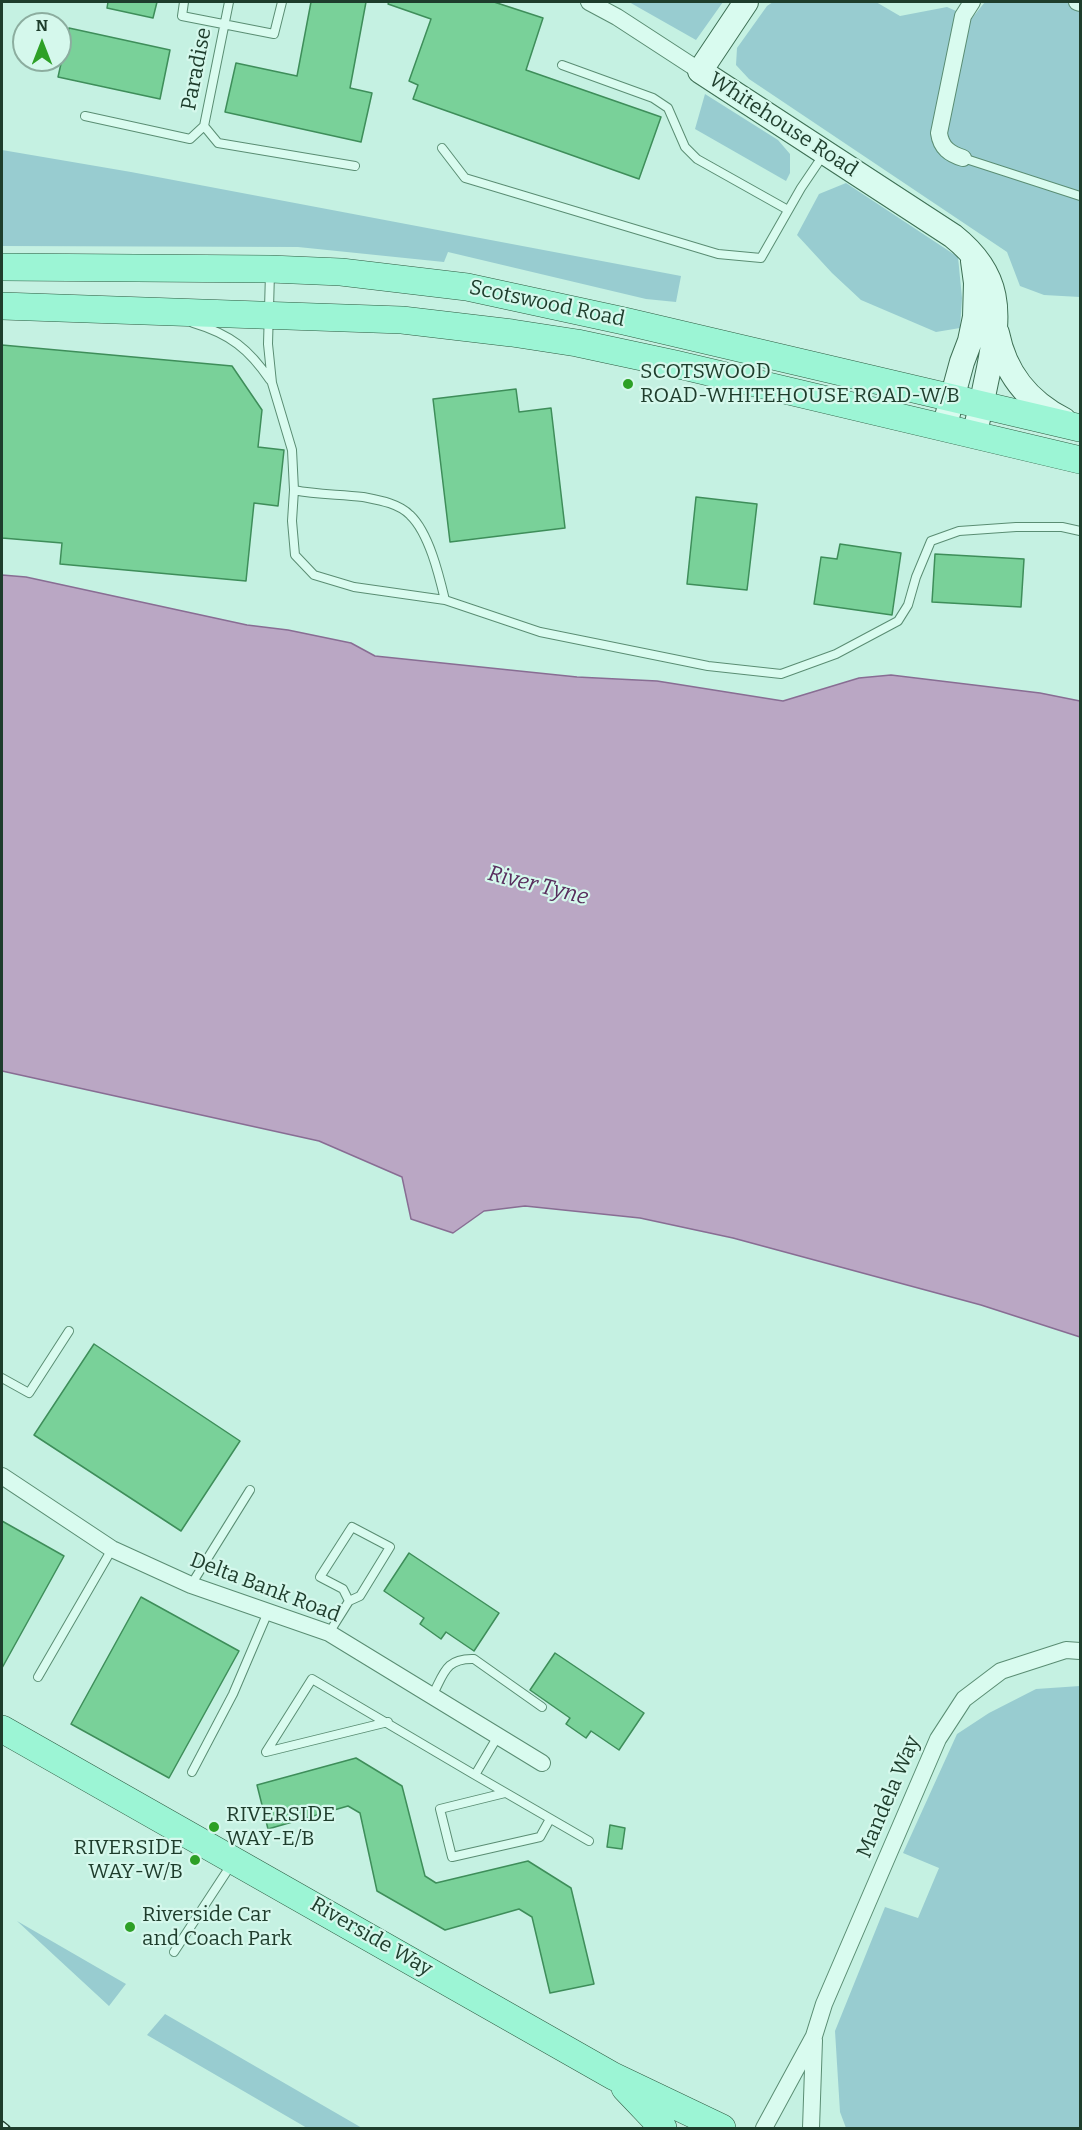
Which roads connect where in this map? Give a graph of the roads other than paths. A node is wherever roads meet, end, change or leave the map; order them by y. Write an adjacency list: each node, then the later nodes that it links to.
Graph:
1 (184, 2): 7 (lane)
2 (229, 2): 7 (lane, Paradise)
3 (282, 2): 7 (lane)
4 (589, 2): 9 (street, Whitehouse Road)
5 (746, 2): 9 (main road)
6 (972, 2): 14 (street)
7 (224, 24): 11 (lane, Paradise)
8 (562, 65): 17 (lane)
9 (700, 71): 13 (main road, Whitehouse Road)
10 (85, 116): 11 (lane, Paradise)
11 (204, 126): 15 (lane)
12 (442, 148): 17 (lane)
13 (824, 154): 17 (lane); 18 (main road, Whitehouse Road)
14 (963, 158): 16 (lane)
15 (355, 166)
16 (1080, 196)
17 (788, 210)
18 (972, 255): 24 (main road, Whitehouse Road); 26 (main road)
19 (2, 267): 20 (main road, Scotswood Road)
20 (270, 269): 23 (lane); 26 (main road, Scotswood Road)
21 (2, 306): 22 (main road, Scotswood Road)
22 (138, 310): 23 (main road, Scotswood Road); 25 (lane)
23 (268, 315): 25 (lane); 29 (main road, Scotswood Road)
24 (996, 330): 27 (main road, Whitehouse Road); 28 (main road)
25 (272, 383): 32 (lane)
26 (952, 397): 27 (main road, Scotswood Road); 29 (main road)
27 (982, 404): 28 (main road, Scotswood Road); 30 (main road, Whitehouse Road)
28 (1078, 427)
29 (944, 428): 30 (main road, Scotswood Road)
30 (974, 435): 31 (main road, Scotswood Road)
31 (1080, 460)
32 (294, 490): 34 (lane); 34 (lane)
33 (1080, 531): 34 (lane)
34 (445, 600)
35 (69, 1331): 36 (lane)
36 (2, 1378)
37 (2, 1476): 39 (street, Delta Bank Road)
38 (250, 1490): 40 (lane)
39 (112, 1549): 40 (street, Delta Bank Road); 45 (lane)
40 (191, 1586): 42 (street, Delta Bank Road)
41 (349, 1601): 41 (lane); 43 (lane)
42 (268, 1612): 43 (street, Delta Bank Road); 52 (lane)
43 (329, 1633): 46 (street, Delta Bank Road)
44 (1080, 1651): 59 (street, Mandela Way)
45 (38, 1677)
46 (432, 1696): 47 (lane); 50 (street, Delta Bank Road)
47 (542, 1707)
48 (388, 1722): 48 (lane); 53 (lane)
49 (2, 1729): 57 (main road, Riverside Way)
50 (498, 1736): 51 (street, Delta Bank Road); 53 (lane)
51 (542, 1762)
52 (192, 1772)
53 (475, 1775): 54 (lane)
54 (505, 1793): 55 (lane); 55 (lane)
55 (550, 1819): 56 (lane)
56 (589, 1841)
57 (235, 1860): 58 (lane); 60 (main road, Riverside Way)
58 (174, 1952)
59 (814, 2036): 63 (street, Mandela Way); 64 (street, Mandela Way)
60 (614, 2076): 61 (main road); 62 (main road)
61 (663, 2128)
62 (722, 2128)
63 (764, 2128)
64 (811, 2128)

